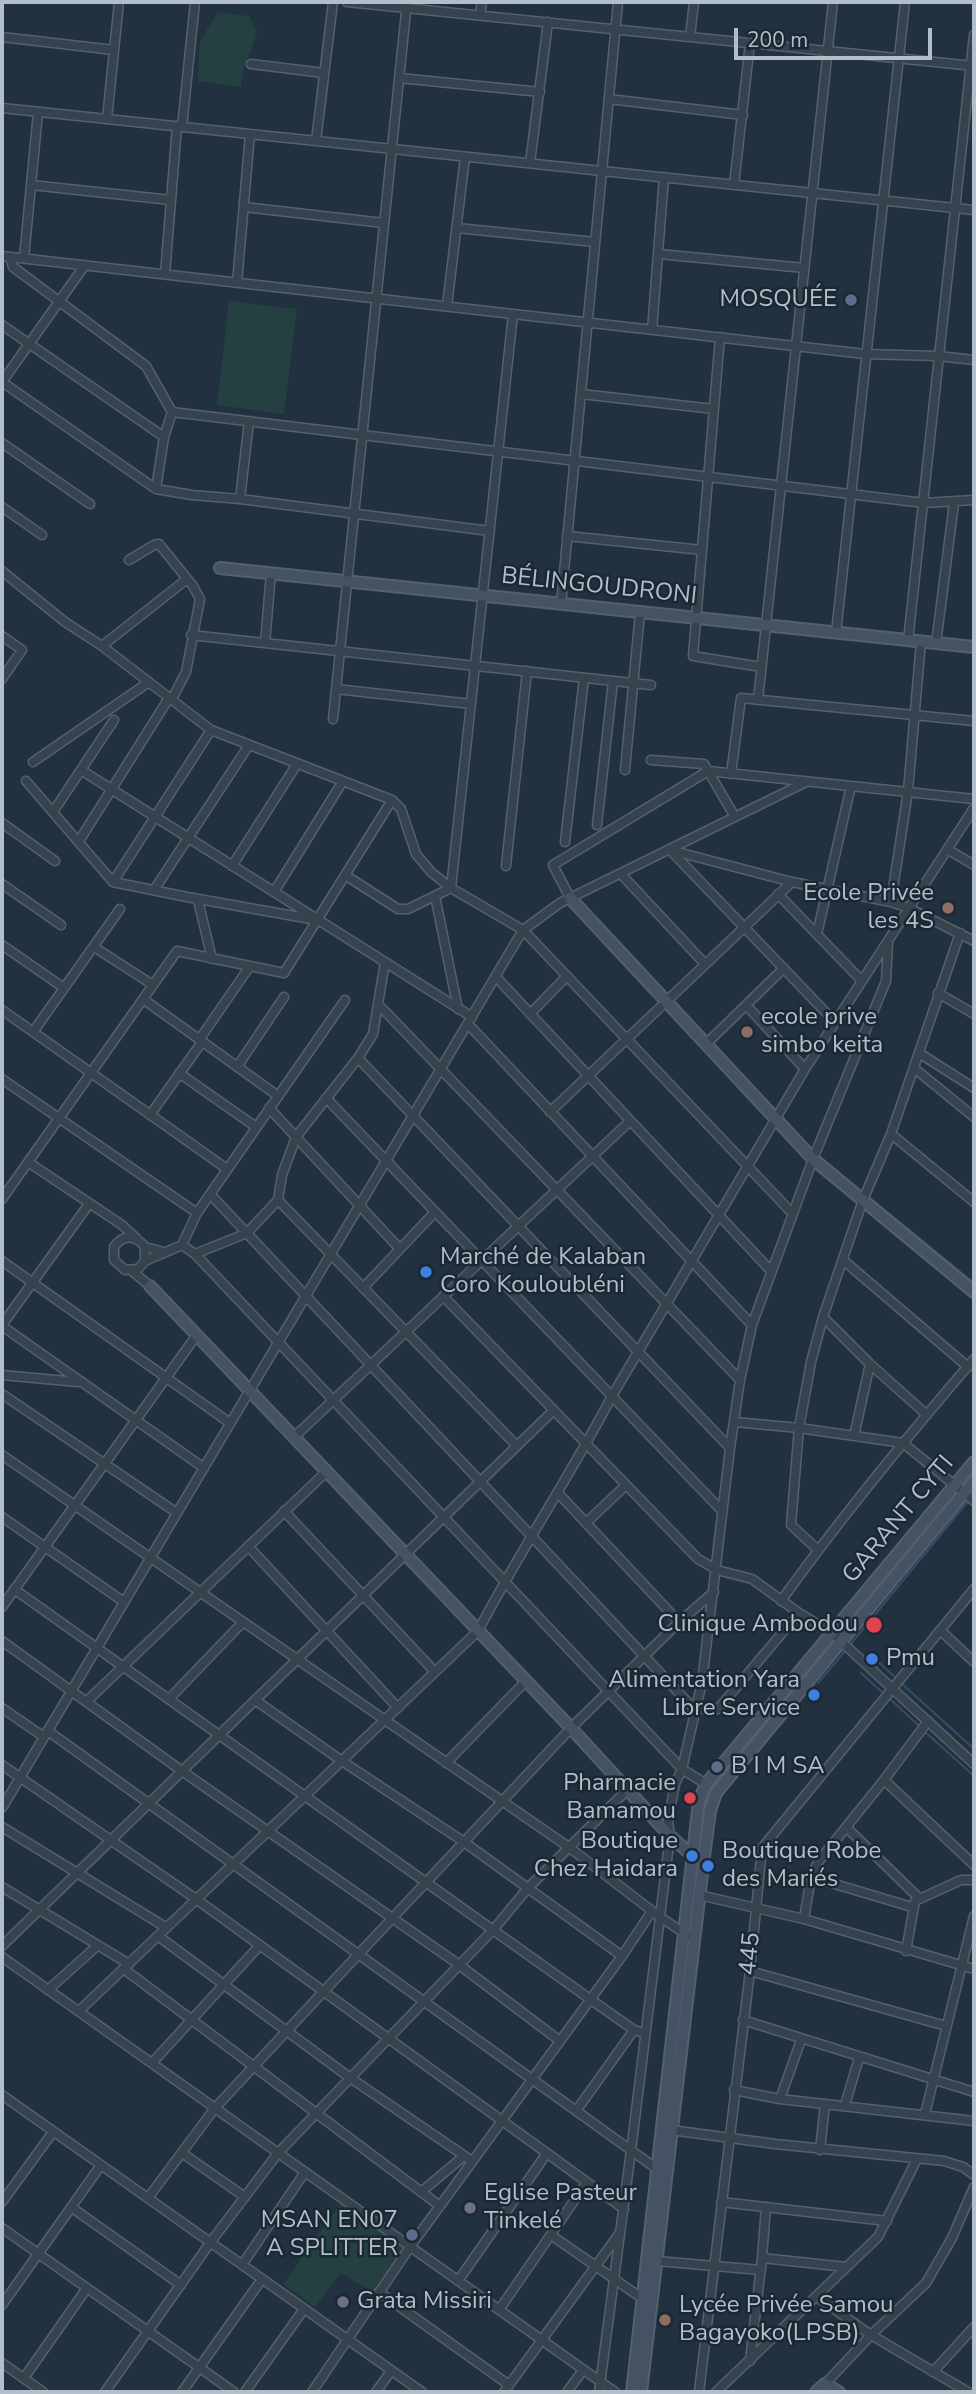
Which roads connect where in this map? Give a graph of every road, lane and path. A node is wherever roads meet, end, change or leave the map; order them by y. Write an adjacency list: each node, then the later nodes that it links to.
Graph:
1 (118, 2): 18 (street)
2 (195, 2): 31 (street)
3 (333, 2): 23 (street)
4 (347, 2): 10 (street)
5 (482, 2): 11 (street)
6 (618, 2): 13 (street)
7 (694, 2): 16 (street)
8 (833, 2): 19 (street)
9 (905, 2): 20 (street)
10 (407, 5): 11 (street); 24 (street)
11 (480, 15): 12 (street)
12 (548, 22): 13 (street); 25 (street)
13 (616, 29): 16 (street); 26 (street)
14 (974, 35): 22 (street)
15 (2, 37): 18 (street)
16 (690, 37): 17 (street)
17 (750, 43): 19 (street); 29 (street)
18 (114, 50): 30 (street)
19 (827, 51): 20 (street); 41 (street)
20 (899, 59): 22 (street); 43 (street)
21 (251, 64): 23 (street)
22 (973, 66): 45 (street)
23 (324, 73): 33 (street)
24 (399, 78): 25 (street); 34 (street)
25 (540, 92): 36 (street)
26 (609, 99): 29 (street); 37 (street)
27 (2, 108): 28 (street)
28 (38, 112): 30 (street); 39 (street)
29 (743, 115): 40 (street)
30 (107, 120): 31 (street)
31 (179, 127): 32 (street); 42 (street)
32 (250, 134): 33 (street); 44 (street)
33 (316, 141): 34 (street)
34 (392, 149): 35 (street); 47 (street)
35 (465, 156): 36 (street); 48 (street)
36 (530, 163): 37 (street)
37 (602, 171): 38 (street); 49 (street)
38 (664, 177): 40 (street); 50 (street)
39 (31, 185): 42 (street); 52 (street)
40 (734, 185): 41 (street)
41 (812, 193): 43 (street); 54 (street)
42 (171, 200): 55 (street)
43 (883, 200): 45 (street); 67 (street)
44 (244, 207): 47 (street); 56 (street)
45 (956, 208): 46 (street); 68 (street)
46 (974, 210)
47 (384, 223): 57 (street)
48 (457, 228): 49 (street); 59 (street)
49 (595, 242): 61 (street)
50 (659, 254): 54 (street); 63 (street)
51 (6, 256): 52 (street); 58 (street)
52 (24, 258): 53 (street)
53 (85, 265): 55 (street); 58 (street)
54 (804, 268): 66 (street)
55 (165, 274): 56 (street)
56 (237, 282): 57 (street)
57 (376, 298): 59 (street); 75 (street)
58 (59, 301): 65 (street); 73 (street)
59 (447, 306): 60 (street)
60 (513, 314): 61 (street); 78 (street)
61 (587, 322): 63 (street); 71 (street)
62 (2, 325): 65 (street)
63 (652, 330): 64 (street)
64 (720, 337): 66 (street); 72 (street)
65 (29, 344): 70 (street); 76 (street)
66 (796, 346): 67 (street); 81 (street)
67 (865, 354): 68 (street); 83 (street)
68 (939, 356): 69 (street); 86 (street)
69 (974, 360)
70 (2, 382): 82 (street)
71 (581, 394): 72 (street); 79 (street)
72 (714, 408): 80 (street)
73 (172, 412): 74 (street); 76 (street)
74 (249, 421): 75 (street); 84 (street)
75 (362, 435): 78 (street); 90 (street)
76 (164, 437): 82 (street)
77 (2, 443): 88 (street)
78 (498, 451): 79 (street); 91 (street)
79 (574, 460): 80 (street); 93 (street)
80 (708, 477): 81 (street); 94 (street)
81 (781, 485): 83 (street); 105 (street)
82 (156, 489): 84 (street)
83 (850, 494): 86 (street); 106 (street)
84 (240, 499): 90 (street)
85 (974, 500): 87 (street)
86 (924, 502): 87 (street); 109 (street)
87 (954, 503): 112 (street)
88 (90, 505)
89 (2, 508): 92 (street)
90 (354, 514): 91 (street); 100 (street)
91 (490, 531): 101 (street)
92 (42, 535)
93 (567, 536): 94 (street); 102 (street)
94 (702, 550): 104 (street)
95 (129, 560): 99 (street)
96 (220, 568): 98 (street, BÉLINGOUDRONI)
97 (2, 571): 113 (street)
98 (271, 573): 100 (street, BÉLINGOUDRONI); 111 (street)
99 (187, 579): 108 (street); 113 (street)
100 (347, 581): 101 (street, BÉLINGOUDRONI); 115 (street)
101 (483, 596): 102 (street, BÉLINGOUDRONI); 116 (street)
102 (561, 604): 103 (street, BÉLINGOUDRONI)
103 (640, 613): 104 (street, BÉLINGOUDRONI); 123 (street)
104 (696, 619): 105 (street, BÉLINGOUDRONI); 117 (street)
105 (766, 626): 106 (street, BÉLINGOUDRONI); 117 (street)
106 (836, 633): 109 (street, BÉLINGOUDRONI)
107 (2, 635): 120 (street)
108 (191, 635): 111 (street); 126 (street)
109 (908, 641): 110 (street, BÉLINGOUDRONI)
110 (921, 642): 112 (street, BÉLINGOUDRONI); 129 (street)
111 (265, 643): 115 (street)
112 (936, 644): 114 (street, BÉLINGOUDRONI)
113 (102, 646): 122 (street)
114 (974, 647)
115 (340, 651): 116 (street); 125 (street)
116 (475, 666): 118 (street); 128 (street)
117 (761, 667): 127 (street)
118 (527, 671): 119 (street); 164 (street)
119 (584, 678): 121 (street); 158 (street)
120 (2, 680)
121 (613, 681): 123 (street); 155 (street)
122 (149, 682): 126 (street); 136 (street)
123 (633, 683): 124 (street); 139 (street)
124 (651, 685)
125 (336, 689): 128 (street); 130 (street)
126 (170, 699): 133 (street); 146 (street)
127 (758, 700): 129 (street); 141 (street)
128 (471, 704): 170 (street)
129 (915, 715): 132 (street); 147 (street)
130 (333, 719)
131 (114, 720): 138 (street)
132 (974, 721)
133 (211, 730): 134 (street); 152 (street)
134 (249, 745): 137 (street); 156 (street)
135 (651, 760): 140 (street)
136 (33, 762)
137 (297, 764): 143 (street); 163 (street)
138 (81, 770): 146 (street); 151 (street)
139 (625, 770)
140 (708, 771): 141 (street); 153 (street); 176 (street)
141 (732, 774): 144 (street)
142 (26, 780): 151 (street)
143 (343, 781): 149 (street); 173 (street)
144 (804, 783): 145 (street); 153 (street)
145 (851, 786): 147 (street); 171 (street)
146 (111, 789): 152 (street); 157 (street)
147 (908, 791): 148 (street); 178 (street)
148 (974, 799)
149 (392, 800): 166 (street); 170 (street)
150 (974, 808): 159 (street)
151 (53, 812): 157 (street)
152 (155, 817): 156 (street); 167 (street)
153 (735, 817): 160 (street)
154 (2, 823): 161 (street)
155 (597, 825)
156 (188, 838): 163 (street); 172 (street)
157 (79, 841): 167 (street)
158 (565, 842)
159 (947, 849): 162 (street); 179 (street)
160 (670, 850): 165 (street); 168 (street); 183 (street)
161 (55, 860)
162 (974, 865)
163 (232, 866): 173 (street)
164 (506, 866)
165 (621, 874): 176 (street); 193 (street)
166 (345, 875): 175 (street); 181 (street)
167 (113, 881): 172 (street)
168 (792, 881): 171 (street); 174 (street)
169 (2, 884): 182 (street)
170 (451, 887): 175 (street); 184 (street)
171 (829, 889): 178 (street); 186 (street)
172 (155, 890): 177 (street)
173 (274, 892): 181 (street)
174 (778, 894): 183 (street); 186 (street)
175 (435, 896): 208 (street)
176 (570, 898): 184 (street); 205 (street)
177 (198, 900): 181 (street); 191 (street)
178 (891, 902): 179 (street)
179 (909, 908): 185 (street); 188 (street)
180 (120, 909): 190 (street)
181 (317, 920): 192 (street); 194 (street)
182 (61, 925)
183 (744, 927): 193 (street); 195 (street)
184 (523, 930): 196 (street); 197 (street)
185 (960, 933): 187 (street); 201 (street)
186 (817, 934): 198 (street)
187 (974, 941)
188 (888, 942): 198 (street); 243 (street)
189 (2, 945): 200 (street)
190 (94, 947): 199 (street); 200 (street)
191 (212, 959): 194 (street); 199 (street)
192 (385, 962): 206 (street); 208 (street)
193 (705, 964): 205 (street)
194 (250, 966): 216 (street)
195 (784, 968): 207 (street); 213 (street)
196 (567, 976): 210 (street); 215 (street)
197 (496, 977): 210 (street); 212 (street)
198 (862, 981): 213 (street)
199 (153, 985): 203 (street)
200 (64, 988): 214 (street)
201 (938, 993): 211 (street); 218 (street)
202 (284, 997): 220 (street)
203 (143, 999): 216 (street); 224 (street)
204 (345, 1000): 229 (street)
205 (666, 1002): 215 (street); 217 (street)
206 (378, 1004): 219 (street); 222 (street)
207 (746, 1005): 217 (street); 223 (street)
208 (458, 1009): 212 (street)
209 (2, 1010): 214 (street)
210 (530, 1014): 226 (street)
211 (974, 1014)
212 (470, 1021): 222 (street); 232 (street)
213 (835, 1022): 223 (street)
214 (33, 1032): 224 (street)
215 (627, 1039): 226 (street); 246 (street)
216 (201, 1041): 220 (street); 225 (street)
217 (706, 1044): 236 (street)
218 (919, 1053): 221 (street); 228 (street)
219 (358, 1058): 230 (street); 234 (street)
220 (237, 1067): 229 (street)
221 (914, 1068): 235 (street); 240 (street)
222 (441, 1069): 234 (street); 248 (street)
223 (805, 1069): 236 (street)
224 (91, 1073): 233 (street); 237 (street)
225 (180, 1073): 233 (street); 239 (street)
226 (588, 1076): 232 (street); 238 (street)
227 (2, 1079): 237 (street)
228 (974, 1088)
229 (278, 1096): 231 (street)
230 (326, 1098): 241 (street); 244 (street)
231 (269, 1108): 239 (street); 241 (street)
232 (550, 1112): 242 (street)
233 (150, 1115): 247 (street)
234 (414, 1115): 244 (street); 261 (street)
235 (974, 1116)
236 (776, 1118): 243 (street); 246 (street)
237 (58, 1119): 245 (street); 257 (street)
238 (630, 1121): 242 (street); 259 (street)
239 (256, 1127): 247 (street)
240 (891, 1134): 252 (street); 253 (street)
241 (296, 1137): 251 (street); 255 (street)
242 (593, 1156): 248 (street); 274 (street)
243 (813, 1159): 252 (street); 258 (street)
244 (387, 1160): 255 (street); 256 (street)
245 (28, 1162): 250 (street); 254 (street)
246 (747, 1166): 258 (street); 259 (street)
247 (227, 1169): 249 (street)
248 (557, 1190): 261 (street); 284 (street)
249 (210, 1194): 257 (street); 262 (street)
250 (2, 1199)
251 (278, 1200): 262 (street); 270 (street)
252 (863, 1200): 271 (street); 281 (street)
253 (974, 1202)
254 (89, 1204): 260 (street); 278 (street)
255 (360, 1205): 267 (street); 270 (street)
256 (435, 1212): 267 (street); 273 (street)
257 (197, 1213): 265 (street)
258 (792, 1213): 277 (street)
259 (719, 1216): 274 (street); 277 (street)
260 (122, 1225): 263 (street); 264 (street)
261 (519, 1226): 273 (street); 291 (street)
262 (247, 1233): 269 (street); 282 (street)
263 (123, 1238): 264 (street); 276 (street)
264 (136, 1238): 266 (street)
265 (182, 1245): 268 (street); 269 (street)
266 (145, 1247): 268 (street); 275 (street)
267 (400, 1249): 280 (street)
268 (164, 1252): 275 (street)
269 (195, 1254): 290 (street)
270 (331, 1254): 280 (street); 282 (street)
271 (843, 1260): 285 (street); 292 (street)
272 (2, 1261): 278 (street)
273 (482, 1261): 283 (street); 301 (street)
274 (692, 1261): 284 (street); 287 (street)
275 (144, 1263): 276 (street); 279 (street)
276 (132, 1271): 279 (street)
277 (771, 1271): 287 (street)
278 (32, 1283): 286 (street); 296 (street)
279 (150, 1286): 289 (street)
280 (363, 1287): 288 (street)
281 (974, 1292)
282 (306, 1296): 290 (street); 294 (street)
283 (443, 1296): 288 (street); 303 (street)
284 (667, 1304): 291 (street); 297 (street)
285 (824, 1317): 293 (street); 308 (street)
286 (2, 1325): 298 (street)
287 (752, 1325): 297 (street)
288 (406, 1332): 294 (street); 313 (street)
289 (196, 1336): 296 (street); 299 (street)
290 (279, 1342): 299 (street); 302 (street)
291 (639, 1352): 301 (street); 314 (street)
292 (971, 1363): 304 (street)
293 (870, 1364): 304 (street); 309 (street)
294 (371, 1365): 302 (street); 321 (street)
295 (2, 1375): 298 (street)
296 (166, 1378): 305 (street); 307 (street)
297 (740, 1380): 306 (street)
298 (81, 1382): 305 (street)
299 (250, 1391): 307 (street); 310 (street)
300 (2, 1394): 317 (street)
301 (612, 1396): 312 (street); 329 (street)
302 (333, 1400): 310 (street); 332 (street)
303 (554, 1410): 312 (street); 313 (street)
304 (927, 1415): 311 (street)
305 (135, 1420): 317 (street); 318 (street)
306 (735, 1422): 308 (street); 314 (street)
307 (230, 1423): 318 (street)
308 (799, 1428): 309 (street); 337 (street)
309 (854, 1436): 311 (street)
310 (293, 1438): 319 (street)
311 (903, 1443): 323 (street); 337 (street)
312 (587, 1445): 322 (street); 324 (street)
313 (517, 1446): 321 (street)
314 (730, 1448): 329 (street)
315 (2, 1455): 327 (street)
316 (974, 1462): 323 (street, GARANT CYTI)
317 (104, 1464): 327 (street); 330 (street)
318 (204, 1468): 330 (street)
319 (326, 1472): 328 (street); 338 (street)
320 (974, 1481): 325 (street, GARANT CYTI)
321 (480, 1482): 332 (street); 334 (street)
322 (626, 1485): 333 (street); 340 (street)
323 (955, 1485): 325 (street); 356 (street, GARANT CYTI)
324 (558, 1493): 333 (street); 334 (street)
325 (964, 1493): 326 (street); 358 (street, GARANT CYTI)
326 (974, 1501)
327 (75, 1505): 336 (street); 339 (street)
328 (284, 1511): 335 (street); 346 (street)
329 (723, 1512): 340 (street)
330 (177, 1513): 339 (street)
331 (2, 1517): 336 (street)
332 (443, 1517): 338 (street); 341 (street)
333 (587, 1522): 352 (street)
334 (532, 1537): 341 (street); 360 (street)
335 (248, 1546): 344 (street); 354 (street)
336 (45, 1547): 342 (street); 348 (street)
337 (818, 1550): 347 (street)
338 (405, 1555): 346 (street); 355 (street)
339 (150, 1558): 344 (street); 348 (street)
340 (717, 1570): 345 (street); 347 (street)
341 (504, 1582): 355 (street); 368 (street)
342 (14, 1590): 349 (street); 359 (street)
343 (973, 1591): 353 (street, 445)
344 (200, 1592): 351 (street); 363 (street)
345 (714, 1592): 352 (street); 374 (street)
346 (363, 1595): 354 (street); 364 (street)
347 (781, 1601): 350 (street)
348 (124, 1602): 359 (street)
349 (2, 1607)
350 (799, 1614): 356 (street); 374 (street)
351 (243, 1622): 361 (street); 369 (street)
352 (680, 1622): 360 (street)
353 (940, 1630): 362 (street); 366 (street, 445)
354 (327, 1631): 361 (street); 373 (street)
355 (478, 1631): 364 (street); 365 (street)
356 (832, 1633): 358 (street); 388 (street, GARANT CYTI)
357 (2, 1641): 367 (street)
358 (842, 1641): 366 (street); 410 (street, GARANT CYTI)
359 (97, 1648): 363 (street); 367 (street)
360 (644, 1656): 368 (street); 374 (street)
361 (297, 1660): 370 (street); 375 (street)
362 (974, 1662)
363 (122, 1666): 369 (street); 371 (street)
364 (435, 1672): 373 (street)
365 (526, 1681): 377 (street); 381 (street)
366 (892, 1688): 376 (street); 414 (street, 445)
367 (71, 1692): 371 (street); 378 (street)
368 (608, 1692): 377 (street); 384 (street)
369 (169, 1699): 379 (street)
370 (255, 1700): 379 (street); 380 (street)
371 (86, 1702): 385 (street)
372 (2, 1707): 378 (street)
373 (398, 1708): 375 (street)
374 (694, 1709): 384 (street)
375 (385, 1720): 380 (street); 381 (street)
376 (928, 1721): 382 (street); 387 (street)
377 (571, 1728): 389 (street); 391 (street)
378 (46, 1734): 386 (street); 392 (street)
379 (219, 1735): 385 (street); 390 (street)
380 (342, 1761): 390 (street); 399 (street)
381 (446, 1763): 391 (street)
382 (974, 1764)
383 (2, 1765): 386 (street)
384 (682, 1769): 388 (street); 397 (street)
385 (181, 1771): 392 (street); 396 (street)
386 (20, 1777): 393 (street); 398 (street)
387 (884, 1780): 395 (street); 403 (street)
388 (706, 1784): 401 (street, GARANT CYTI)
389 (627, 1790): 397 (street); 400 (street)
390 (305, 1796): 396 (street); 407 (street)
391 (502, 1801): 399 (street); 400 (street)
392 (149, 1803): 398 (street); 402 (street)
393 (2, 1808)
394 (2, 1827): 404 (street)
395 (846, 1827): 405 (street); 411 (street)
396 (268, 1832): 402 (street); 420 (street)
397 (670, 1836): 401 (street); 418 (street)
398 (111, 1840): 404 (street); 412 (street)
399 (464, 1842): 407 (street); 409 (street)
400 (570, 1848): 409 (street); 416 (street)
401 (694, 1857): 423 (street, GARANT CYTI)
402 (233, 1864): 412 (street); 429 (street)
403 (974, 1865)
404 (77, 1873): 415 (street); 421 (street)
405 (811, 1877): 413 (street); 419 (street)
406 (974, 1880): 411 (street)
407 (426, 1882): 420 (street); 422 (street)
408 (2, 1887): 415 (street)
409 (528, 1888): 422 (street); 430 (street)
410 (699, 1895): 414 (street); 423 (street)
411 (919, 1898): 413 (street)
412 (196, 1899): 421 (street); 426 (street)
413 (912, 1907): 428 (street)
414 (755, 1908): 419 (street); 436 (street, 445)
415 (39, 1910): 425 (street); 427 (street)
416 (652, 1911): 418 (street); 430 (street)
417 (974, 1916): 433 (street)
418 (660, 1917): 423 (street); 448 (street)
419 (804, 1919): 428 (street)
420 (391, 1920): 429 (street); 432 (street)
421 (167, 1928): 424 (street)
422 (493, 1930): 432 (street); 440 (street)
423 (690, 1935): 470 (street); 482 (street)
424 (158, 1936): 434 (street); 437 (street)
425 (97, 1945): 434 (street); 438 (street)
426 (260, 1945): 437 (street); 439 (street)
427 (2, 1946)
428 (906, 1951): 433 (street)
429 (358, 1954): 439 (street); 441 (street)
430 (622, 1956): 440 (street)
431 (2, 1957): 438 (street)
432 (458, 1964): 441 (street); 451 (street)
433 (960, 1965): 435 (street); 445 (street)
434 (126, 1966): 442 (street); 443 (street)
435 (974, 1969)
436 (750, 1971): 444 (street, 445); 445 (street)
437 (224, 1984): 443 (street); 447 (street)
438 (48, 1990): 442 (street)
439 (324, 1991): 447 (street); 449 (street)
440 (590, 1999): 446 (street); 451 (street)
441 (423, 2001): 449 (street); 457 (street)
442 (79, 2011): 453 (street)
443 (192, 2020): 453 (street); 454 (street)
444 (743, 2020): 450 (street); 458 (street, 445)
445 (946, 2026): 456 (street)
446 (635, 2030): 448 (street); 465 (street)
447 (287, 2031): 454 (street); 455 (street)
448 (644, 2033): 474 (street)
449 (387, 2037): 455 (street); 468 (street)
450 (801, 2040): 452 (street); 461 (street)
451 (560, 2041): 457 (street)
452 (859, 2058): 456 (street); 463 (street)
453 (152, 2063): 464 (street)
454 (254, 2066): 464 (street); 466 (street)
455 (349, 2077): 466 (street); 478 (street)
456 (935, 2078): 459 (street); 467 (street)
457 (532, 2079): 465 (street); 468 (street)
458 (734, 2090): 461 (street); 472 (street, 445)
459 (974, 2092)
460 (2, 2095): 471 (street)
461 (780, 2099): 462 (street)
462 (825, 2104): 463 (street); 473 (street)
463 (845, 2105): 467 (street)
464 (215, 2108): 475 (street); 476 (street)
465 (576, 2111): 474 (street)
466 (316, 2113): 476 (street); 487 (street)
467 (925, 2114): 469 (street)
468 (502, 2120): 477 (street); 480 (street)
469 (974, 2121)
470 (671, 2130): 472 (street); 504 (street)
471 (53, 2132): 481 (street); 490 (street)
472 (728, 2138): 473 (street); 491 (street, 445)
473 (820, 2150): 479 (street)
474 (631, 2151): 482 (street); 495 (street)
475 (182, 2153): 488 (street); 489 (street)
476 (278, 2153): 483 (street); 488 (street)
477 (547, 2153): 485 (street); 512 (street)
478 (464, 2156): 480 (street); 487 (street)
479 (917, 2160): 484 (street); 496 (street)
480 (472, 2161): 492 (street)
481 (100, 2165): 489 (street); 493 (street)
482 (657, 2169): 517 (street)
483 (304, 2172): 501 (street); 505 (street)
484 (974, 2175)
485 (587, 2182): 495 (street); 499 (street)
486 (974, 2187): 523 (street)
487 (421, 2192): 492 (street)
488 (245, 2197): 500 (street)
489 (148, 2198): 500 (street)
490 (2, 2202)
491 (721, 2202): 494 (street); 507 (street, 445)
492 (440, 2206): 501 (street)
493 (71, 2207): 502 (street); 513 (street)
494 (766, 2207): 496 (street); 503 (street)
495 (624, 2209): 498 (street)
496 (887, 2221): 508 (street)
497 (2, 2228): 502 (street)
498 (621, 2232): 506 (street); 511 (street)
499 (551, 2235): 506 (street); 520 (street)
500 (210, 2243): 505 (street); 513 (street)
501 (410, 2247): 512 (street); 515 (street)
502 (38, 2254): 514 (street); 518 (street)
503 (762, 2258): 508 (street); 509 (street)
504 (657, 2261): 507 (street); 548 (street)
505 (242, 2265): 510 (street)
506 (594, 2266): 511 (street); 525 (street)
507 (715, 2266): 509 (street); 549 (street, 445)
508 (846, 2267): 516 (street)
509 (761, 2270): 526 (street)
510 (262, 2279): 519 (street); 528 (street)
511 (614, 2279): 517 (street); 533 (street)
512 (458, 2281): 520 (street)
513 (181, 2285): 522 (street)
514 (87, 2288): 522 (street); 532 (street)
515 (379, 2292): 524 (street); 535 (street)
516 (817, 2297): 523 (street); 526 (street)
517 (643, 2299): 547 (street)
518 (2, 2305)
519 (304, 2309): 524 (street); 540 (street)
520 (499, 2310): 525 (street)
521 (974, 2327): 531 (street)
522 (148, 2331): 528 (street); 537 (street)
523 (871, 2335): 531 (street); 534 (street)
524 (348, 2340): 530 (street); 541 (street)
525 (541, 2340): 529 (street); 535 (street)
526 (750, 2361): 550 (street)
527 (2, 2363): 532 (street)
528 (199, 2368): 538 (street); 539 (street)
529 (583, 2370): 533 (street); 544 (street)
530 (391, 2371): 542 (street); 543 (street)
531 (933, 2372): 552 (street)
532 (23, 2378): 536 (street)
533 (600, 2382): 545 (street); 546 (street)
534 (821, 2388): 551 (street)
535 (507, 2389)
536 (43, 2392)
537 (105, 2392)
538 (182, 2392)
539 (234, 2392)
540 (245, 2392)
541 (312, 2392)
542 (376, 2392)
543 (422, 2392)
544 (567, 2392)
545 (598, 2392)
546 (615, 2392)
547 (632, 2392)
548 (641, 2392)
549 (699, 2392)
550 (716, 2392)
551 (839, 2392)
552 (968, 2392)

